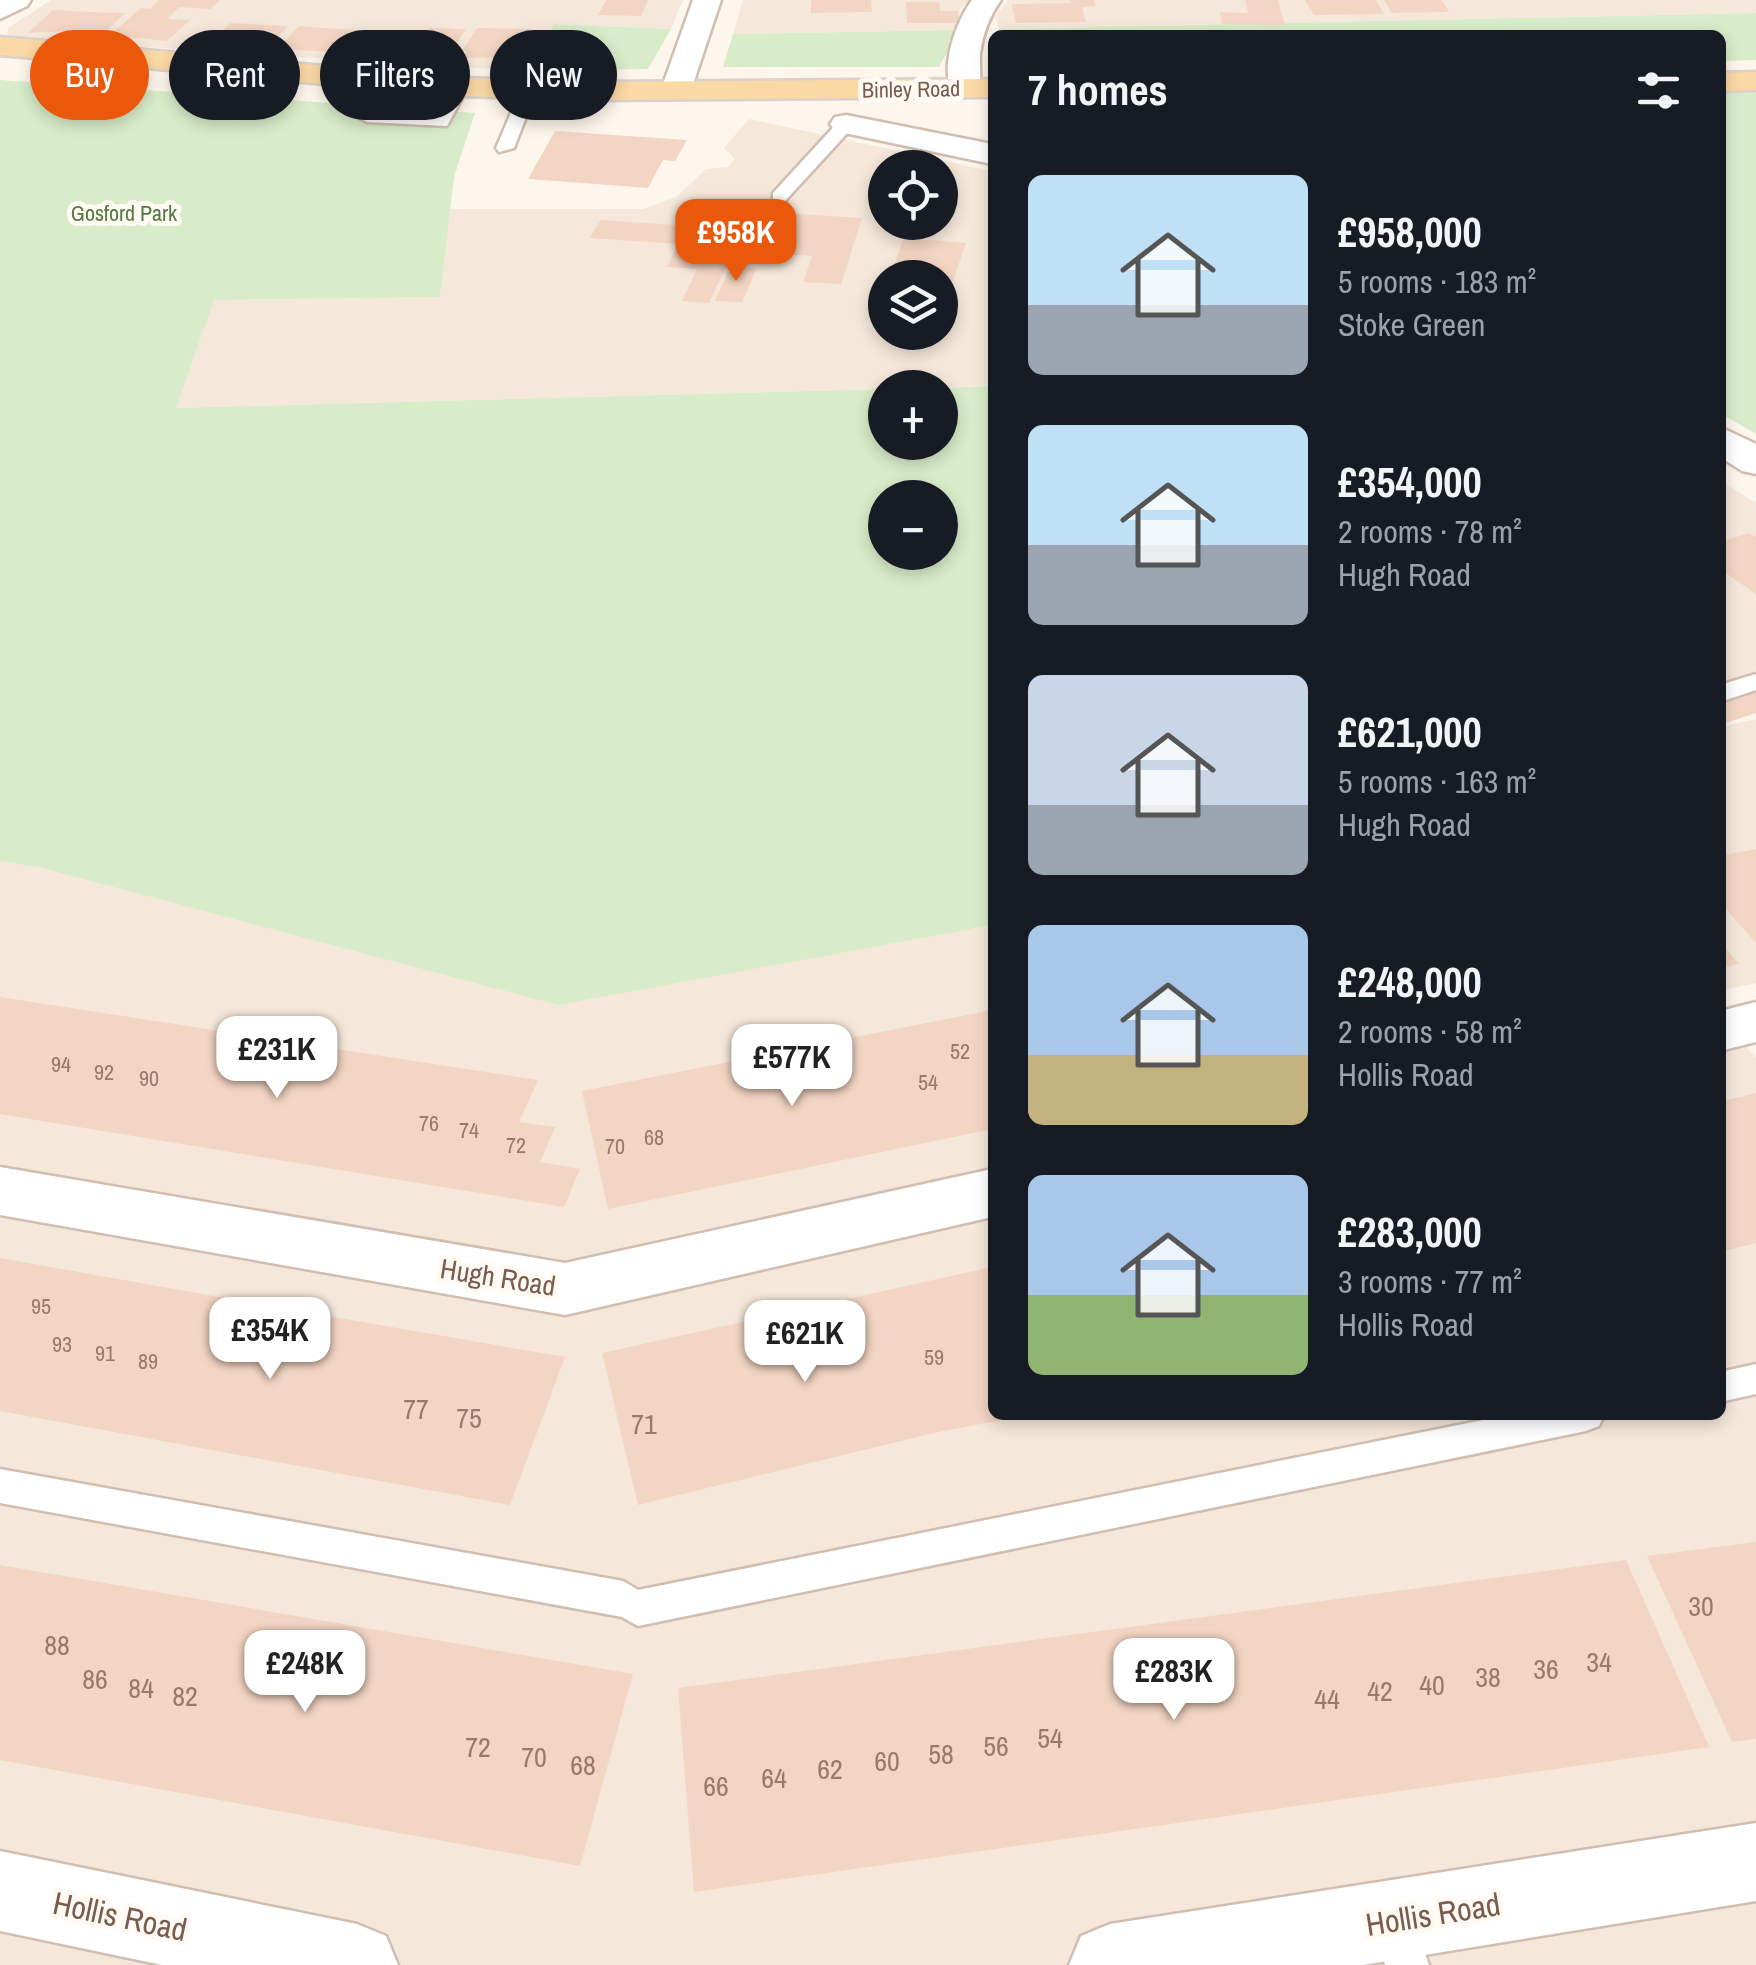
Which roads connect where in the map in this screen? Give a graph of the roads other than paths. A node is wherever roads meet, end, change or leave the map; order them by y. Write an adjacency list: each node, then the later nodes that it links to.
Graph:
1 (17, 0): 4 (street)
2 (708, 0): 12 (street)
3 (987, 0): 13 (street)
4 (0, 10)
5 (0, 46): 6 (main road, Binley Road)
6 (169, 63)
7 (0, 67): 8 (main road, Binley Road)
8 (169, 68)
9 (1756, 81): 10 (main road)
10 (1726, 82)
11 (617, 90): 12 (main road, Binley Road)
12 (676, 90): 13 (main road, Binley Road)
13 (975, 97): 18 (street)
14 (412, 120): 15 (lane)
15 (443, 120)
16 (516, 120): 19 (lane)
17 (846, 124): 18 (street); 21 (lane)
18 (946, 144): 20 (street)
19 (505, 148)
20 (988, 153)
21 (779, 197)
22 (1726, 443): 23 (street)
23 (1756, 462)
24 (1756, 682): 25 (lane)
25 (1726, 692)
26 (1756, 1022): 27 (street)
27 (1726, 1029)
28 (0, 1190): 29 (street, Hugh Road)
29 (988, 1194)
30 (1756, 1380): 31 (lane)
31 (1726, 1386)
32 (1561, 1420): 33 (lane)
33 (0, 1486)
34 (1756, 1862): 36 (street, Hollis Road)
35 (0, 1891): 37 (street, Hollis Road)
36 (1399, 1943): 38 (street, Hollis Road)
37 (358, 1965)
38 (1110, 1965)

